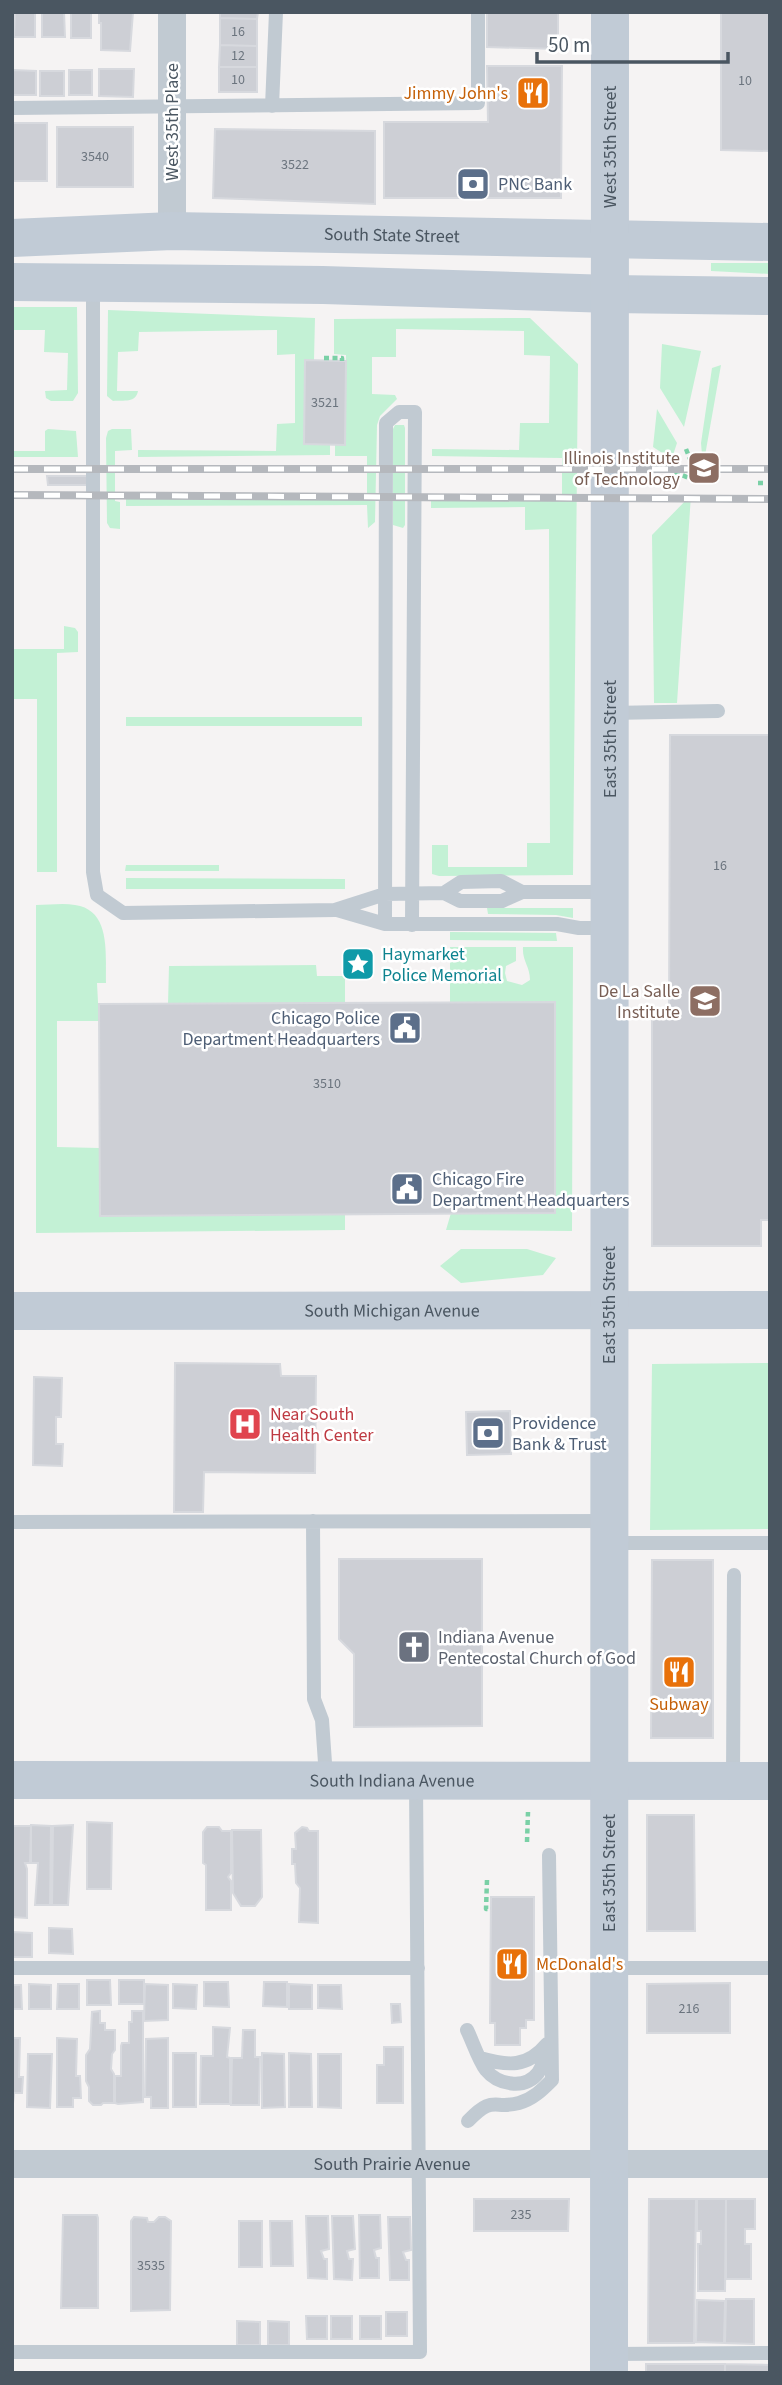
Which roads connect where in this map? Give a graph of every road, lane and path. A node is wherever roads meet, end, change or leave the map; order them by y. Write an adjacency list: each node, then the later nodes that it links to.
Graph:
1 (172, 12): 6 (street, West 35th Place)
2 (276, 12): 5 (lane)
3 (478, 12): 5 (lane)
4 (610, 12): 10 (main road, West 35th Street)
5 (272, 106): 6 (lane)
6 (172, 107): 7 (lane); 8 (street, West 35th Place)
7 (12, 108)
8 (172, 231): 9 (main road, South State Street); 10 (main road, South State Street)
9 (12, 238)
10 (611, 239): 11 (main road, South State Street); 14 (main road, East 35th Street)
11 (770, 242)
12 (12, 282): 13 (main road)
13 (93, 285): 14 (main road); 24 (lane)
14 (611, 294): 15 (main road); 21 (main road, East 35th Street)
15 (770, 296)
16 (324, 358): 17 (path)
17 (342, 361)
18 (686, 449): 19 (path)
19 (675, 472)
20 (718, 711): 21 (lane)
21 (611, 713): 25 (main road, East 35th Street)
22 (412, 893): 23 (lane); 23 (lane); 25 (lane); 27 (lane)
23 (385, 894): 24 (lane); 26 (lane)
24 (335, 910): 26 (lane)
25 (610, 910): 27 (lane); 28 (main road, East 35th Street)
26 (385, 924): 27 (lane)
27 (412, 925)
28 (610, 1310): 29 (main road, South Michigan Avenue); 30 (main road, South Michigan Avenue); 33 (main road, East 35th Street)
29 (770, 1310)
30 (12, 1311)
31 (313, 1521): 32 (lane); 33 (lane); 37 (lane)
32 (12, 1522)
33 (609, 1532): 34 (lane); 39 (main road, East 35th Street)
34 (770, 1543)
35 (734, 1575): 40 (lane)
36 (12, 1780): 37 (main road, South Indiana Avenue)
37 (326, 1780): 38 (main road, South Indiana Avenue)
38 (416, 1780): 39 (main road, South Indiana Avenue); 47 (lane)
39 (609, 1781): 40 (main road, South Indiana Avenue); 48 (main road, East 35th Street)
40 (751, 1781)
41 (528, 1811): 42 (path)
42 (527, 1842)
43 (549, 1855): 50 (lane)
44 (486, 1880): 45 (path)
45 (491, 1909)
46 (12, 1968): 47 (lane)
47 (418, 1968): 56 (lane)
48 (608, 1968): 49 (lane); 57 (main road, East 35th Street)
49 (770, 1968)
50 (551, 2023): 52 (lane); 54 (lane)
51 (467, 2030): 53 (lane)
52 (547, 2044): 53 (lane); 53 (lane)
53 (480, 2058)
54 (468, 2121)
55 (12, 2164): 56 (street, South Prairie Avenue)
56 (419, 2164): 57 (street, South Prairie Avenue); 59 (lane)
57 (608, 2164): 58 (street, South Prairie Avenue); 61 (main road, East 35th Street)
58 (770, 2164)
59 (12, 2352)
60 (770, 2353): 61 (lane)
61 (608, 2363)

